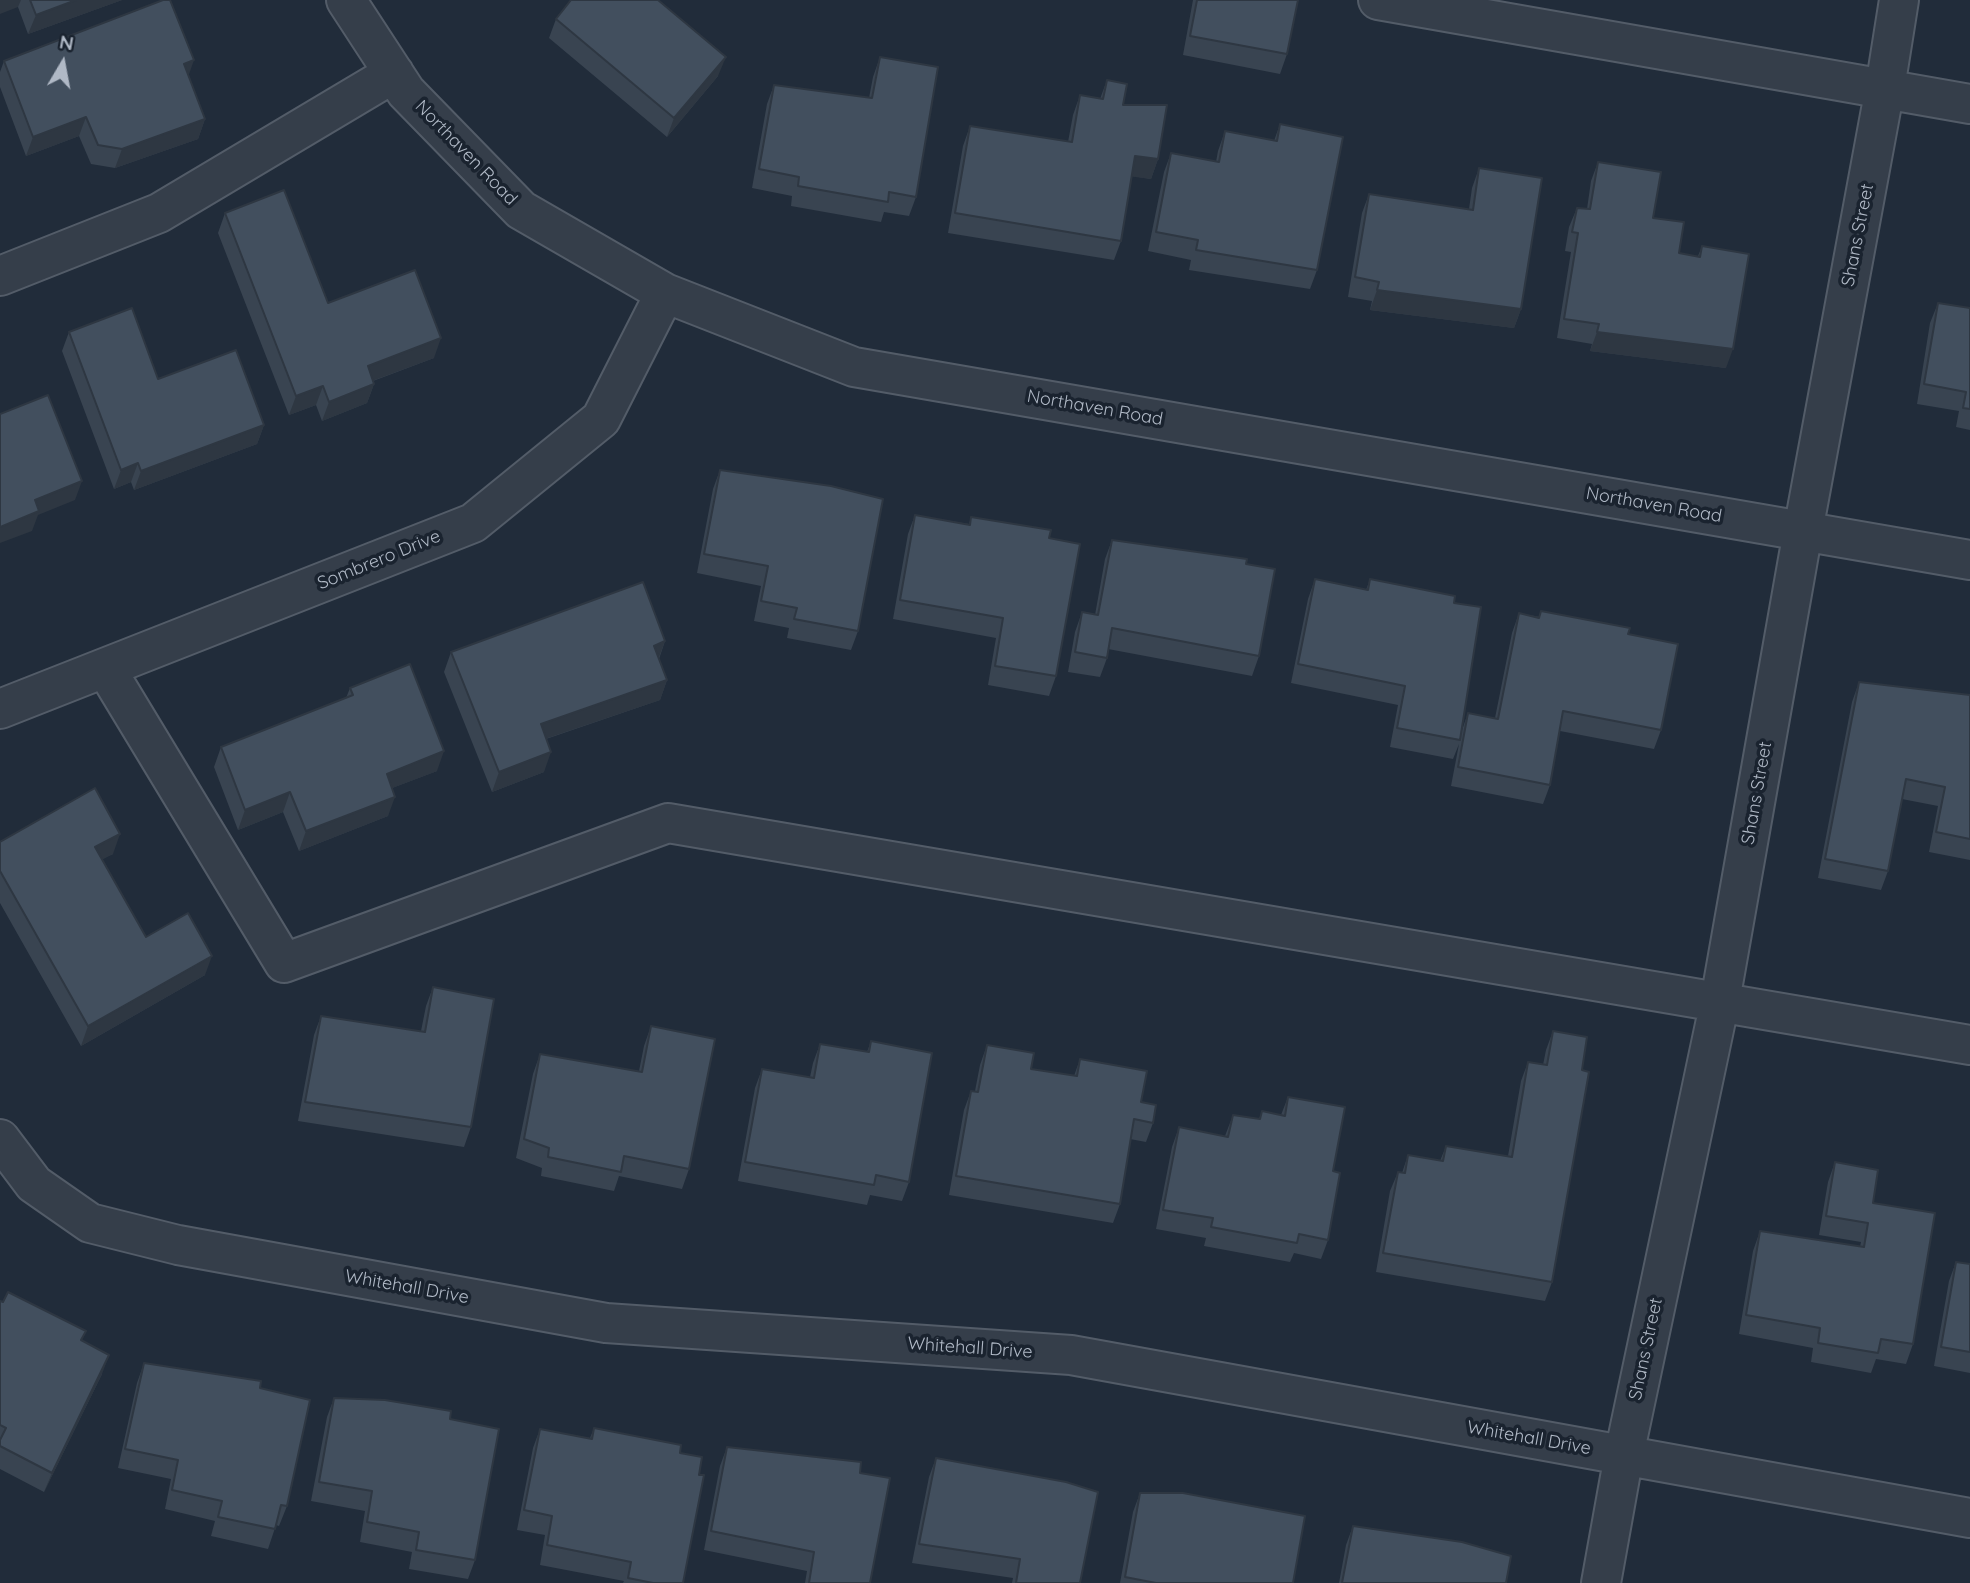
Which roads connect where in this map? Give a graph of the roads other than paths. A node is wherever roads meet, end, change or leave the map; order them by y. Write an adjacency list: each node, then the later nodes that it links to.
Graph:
1 (346, 0): 4 (street, Northaven Road)
2 (1378, 0): 5 (street)
3 (1899, 0): 5 (street, Shans Street)
4 (394, 73): 7 (street); 8 (street, Northaven Road)
5 (1885, 88): 6 (street); 9 (street, Shans Street)
6 (1970, 104)
7 (0, 276)
8 (665, 293): 9 (street, Northaven Road); 11 (street, Sombrero Drive)
9 (1802, 531): 10 (street, Northaven Road); 13 (street, Shans Street)
10 (1970, 560)
11 (106, 669): 12 (street, Sombrero Drive); 13 (street)
12 (0, 709)
13 (1720, 1001): 14 (street); 16 (street, Shans Street)
14 (1970, 1045)
15 (0, 1139): 16 (street, Whitehall Drive)
16 (1624, 1455): 17 (street, Whitehall Drive); 18 (street, Shans Street)
17 (1970, 1518)
18 (1601, 1583)

